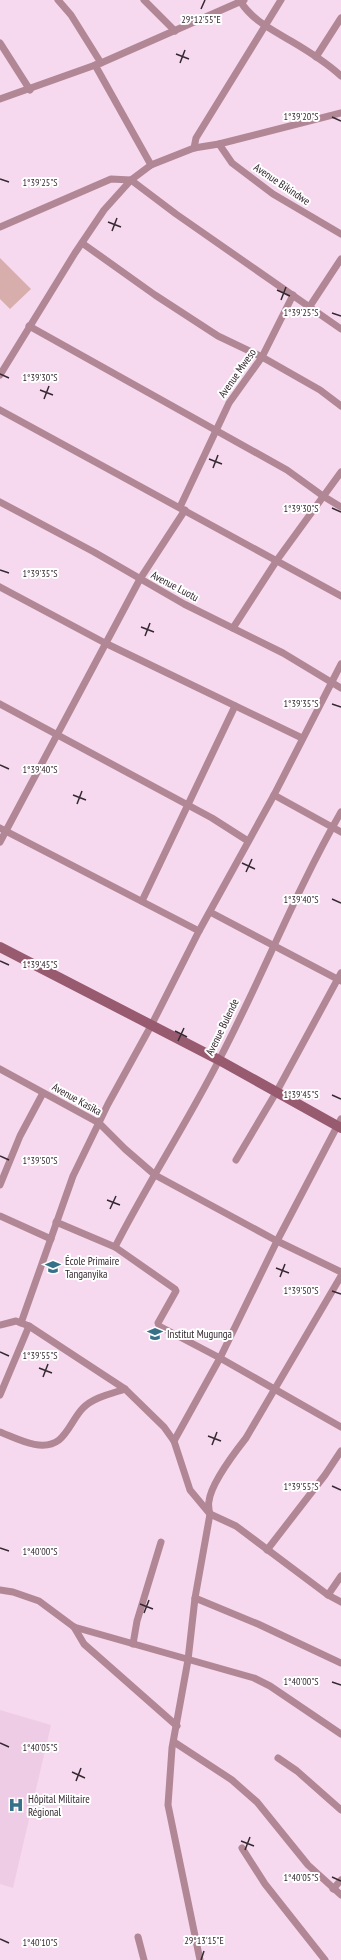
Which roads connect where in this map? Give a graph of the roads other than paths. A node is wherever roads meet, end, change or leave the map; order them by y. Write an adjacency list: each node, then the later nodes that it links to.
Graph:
1 (58, 0): 11 (street)
2 (144, 0): 8 (street)
3 (281, 0): 7 (street)
4 (242, 1): 5 (street); 7 (street)
5 (231, 2): 8 (street)
6 (341, 18): 10 (street)
7 (265, 27): 10 (street); 17 (street)
8 (175, 32): 11 (street)
9 (0, 44): 13 (street)
10 (316, 57): 12 (street)
11 (98, 64): 13 (street); 18 (street)
12 (341, 76)
13 (30, 90): 14 (street)
14 (0, 99)
15 (341, 114): 16 (street)
16 (219, 144): 17 (street); 21 (street, Avenue Bikindwe)
17 (194, 148): 18 (street)
18 (151, 165): 19 (street)
19 (131, 180): 20 (street); 22 (street); 24 (street)
20 (0, 227)
21 (341, 234)
22 (82, 243): 26 (street); 28 (street)
23 (341, 259): 25 (street)
24 (293, 294): 25 (street); 28 (street, Avenue Mweso)
25 (310, 306): 27 (street)
26 (29, 326): 29 (street); 32 (street)
27 (341, 329)
28 (262, 358): 30 (street); 32 (street, Avenue Mweso)
29 (0, 375)
30 (341, 406)
31 (0, 410): 37 (street)
32 (217, 430): 34 (street); 37 (street, Avenue Mweso)
33 (341, 472): 34 (street)
34 (323, 496): 36 (street); 38 (street)
35 (0, 502): 39 (street, Avenue Luotu)
36 (341, 507)
37 (183, 508): 38 (street); 39 (street, Avenue Mweso)
38 (277, 560): 41 (street); 42 (street)
39 (140, 580): 42 (street, Avenue Luotu); 43 (street, Avenue Mweso)
40 (0, 587): 43 (street)
41 (341, 596)
42 (233, 628): 45 (street, Avenue Luotu)
43 (105, 643): 48 (street); 49 (street, Avenue Mweso)
44 (341, 664): 45 (street)
45 (331, 683): 46 (street, Avenue Luotu); 50 (street)
46 (341, 688)
47 (0, 704): 49 (street)
48 (235, 706): 50 (street); 52 (street)
49 (57, 735): 52 (street); 55 (street, Avenue Mweso)
50 (302, 738): 51 (street)
51 (274, 795): 54 (street); 57 (street)
52 (187, 805): 57 (street); 59 (street)
53 (341, 812): 54 (street, Avenue Bulende)
54 (333, 827): 56 (street); 62 (street, Avenue Bulende)
55 (3, 830): 58 (street, Avenue Mweso); 59 (street)
56 (341, 832)
57 (248, 841): 60 (street)
58 (0, 842)
59 (142, 901): 61 (street)
60 (210, 912): 61 (street); 62 (street)
61 (200, 931): 65 (street)
62 (273, 946): 64 (street); 66 (street, Avenue Bulende)
63 (0, 948): 65 (street)
64 (340, 978): 68 (street)
65 (152, 1024): 66 (street); 70 (street)
66 (220, 1060): 68 (street); 73 (street, Avenue Bulende)
67 (0, 1069): 69 (street, Avenue Kasika)
68 (277, 1091): 71 (street); 72 (street)
69 (43, 1093): 70 (street, Avenue Kasika); 74 (street)
70 (99, 1123): 73 (street, Avenue Kasika); 76 (street)
71 (340, 1124): 78 (street)
72 (236, 1160)
73 (155, 1174): 78 (street, Avenue Kasika); 79 (street, Avenue Bulende)
74 (0, 1185)
75 (0, 1216): 77 (street)
76 (56, 1222): 77 (street); 79 (street)
77 (51, 1239): 82 (street)
78 (277, 1241): 80 (street, Avenue Kasika); 85 (street)
79 (115, 1247): 85 (street)
80 (341, 1272)
81 (341, 1276): 86 (street)
82 (21, 1323): 83 (street); 84 (street)
83 (0, 1325)
84 (29, 1326): 87 (street); 88 (street)
85 (220, 1358): 86 (street); 91 (street)
86 (274, 1388): 89 (street); 93 (street)
87 (125, 1389): 90 (street); 91 (street)
88 (0, 1395)
89 (341, 1427)
90 (0, 1432)
91 (174, 1441): 93 (street)
92 (341, 1451): 95 (street)
93 (210, 1514): 95 (street); 99 (street)
94 (161, 1542): 102 (street)
95 (267, 1550): 98 (street)
96 (341, 1576): 98 (street)
97 (0, 1590): 101 (street)
98 (328, 1595): 100 (street)
99 (195, 1598): 103 (street); 104 (street)
100 (341, 1602)
101 (74, 1627): 102 (street); 105 (street)
102 (133, 1644): 103 (street)
103 (188, 1660): 105 (street); 106 (street)
104 (341, 1663)
105 (177, 1726): 107 (street)
106 (341, 1734)
107 (174, 1742): 112 (street); 115 (street)
108 (278, 1758): 109 (street)
109 (341, 1810)
110 (242, 1848): 117 (street)
111 (341, 1880): 112 (street)
112 (334, 1889): 113 (street)
113 (341, 1895)
114 (138, 1937): 116 (street)
115 (198, 1959)
116 (144, 1960)
117 (325, 1960)

